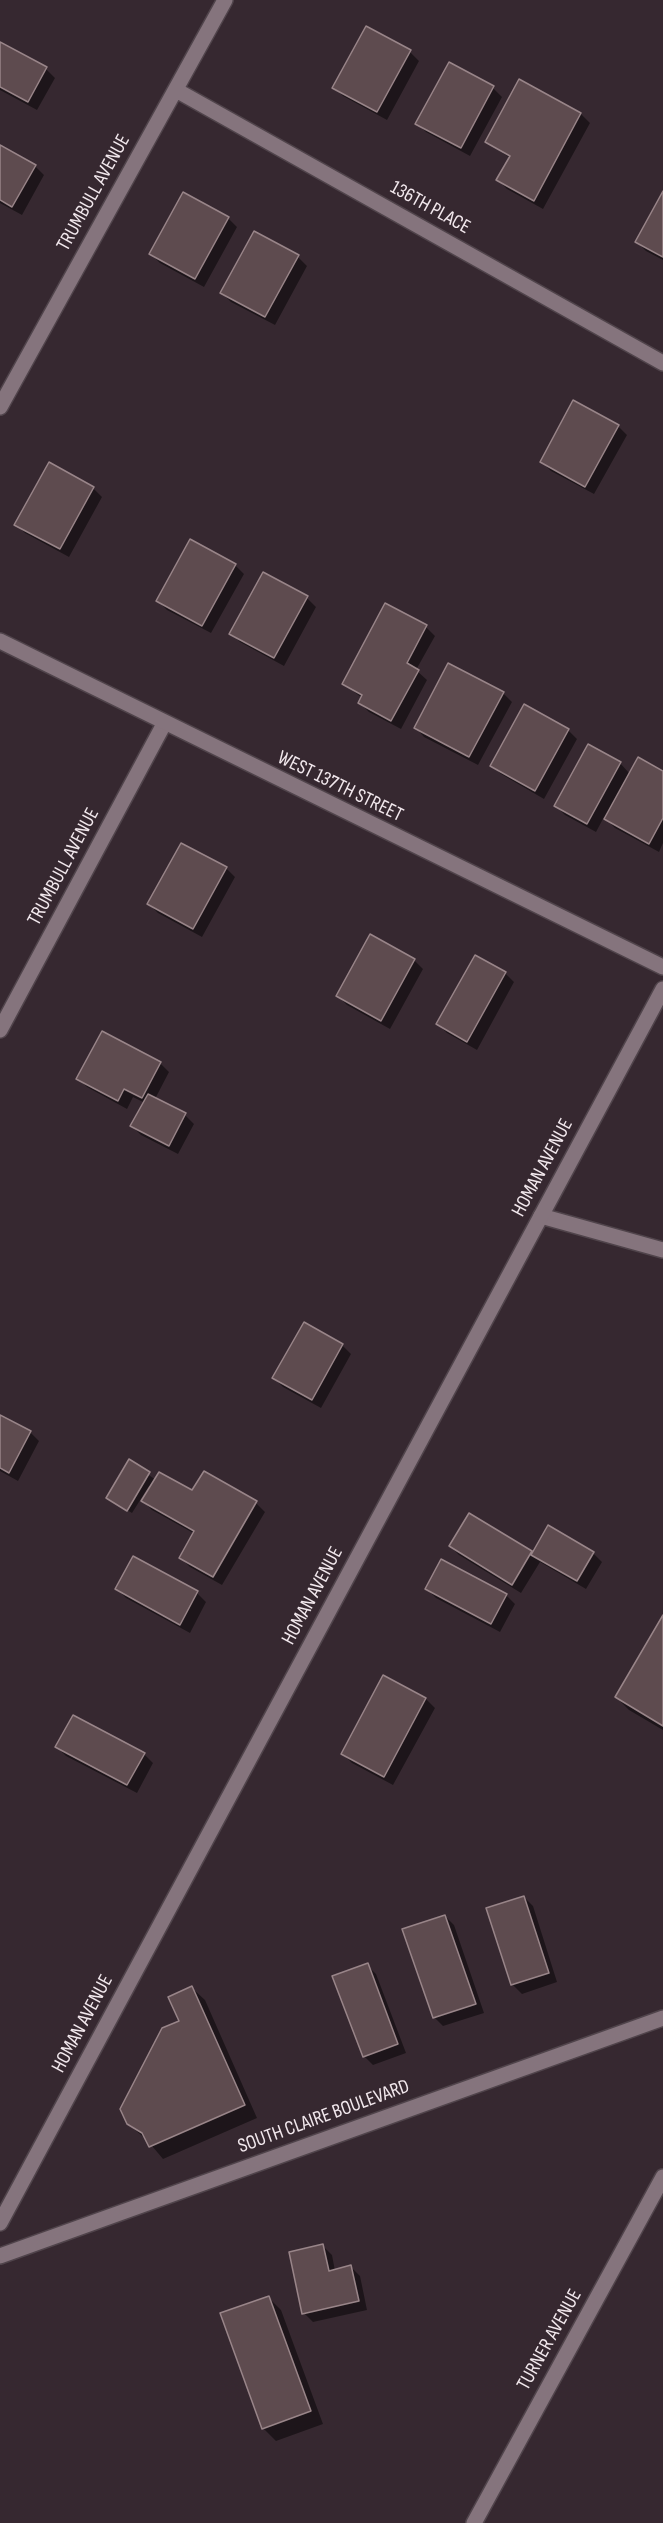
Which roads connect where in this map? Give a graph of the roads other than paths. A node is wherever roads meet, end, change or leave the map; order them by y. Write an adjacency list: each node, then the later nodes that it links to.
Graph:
1 (225, 0): 2 (street, TRUMBULL AVENUE)
2 (176, 90): 3 (street, 136TH PLACE); 4 (street, TRUMBULL AVENUE)
3 (663, 363)
4 (0, 407)
5 (0, 641): 6 (street, WEST 137TH STREET)
6 (164, 724): 7 (street, WEST 137TH STREET); 9 (street, TRUMBULL AVENUE)
7 (663, 967)
8 (663, 989): 10 (street, HOMAN AVENUE)
9 (0, 1030)
10 (541, 1216): 11 (street); 14 (street, HOMAN AVENUE)
11 (663, 1250)
12 (663, 2018): 15 (street, SOUTH CLAIRE BOULEVARD)
13 (663, 2177): 16 (street, TURNER AVENUE)
14 (0, 2223)
15 (0, 2256)
16 (474, 2523)

